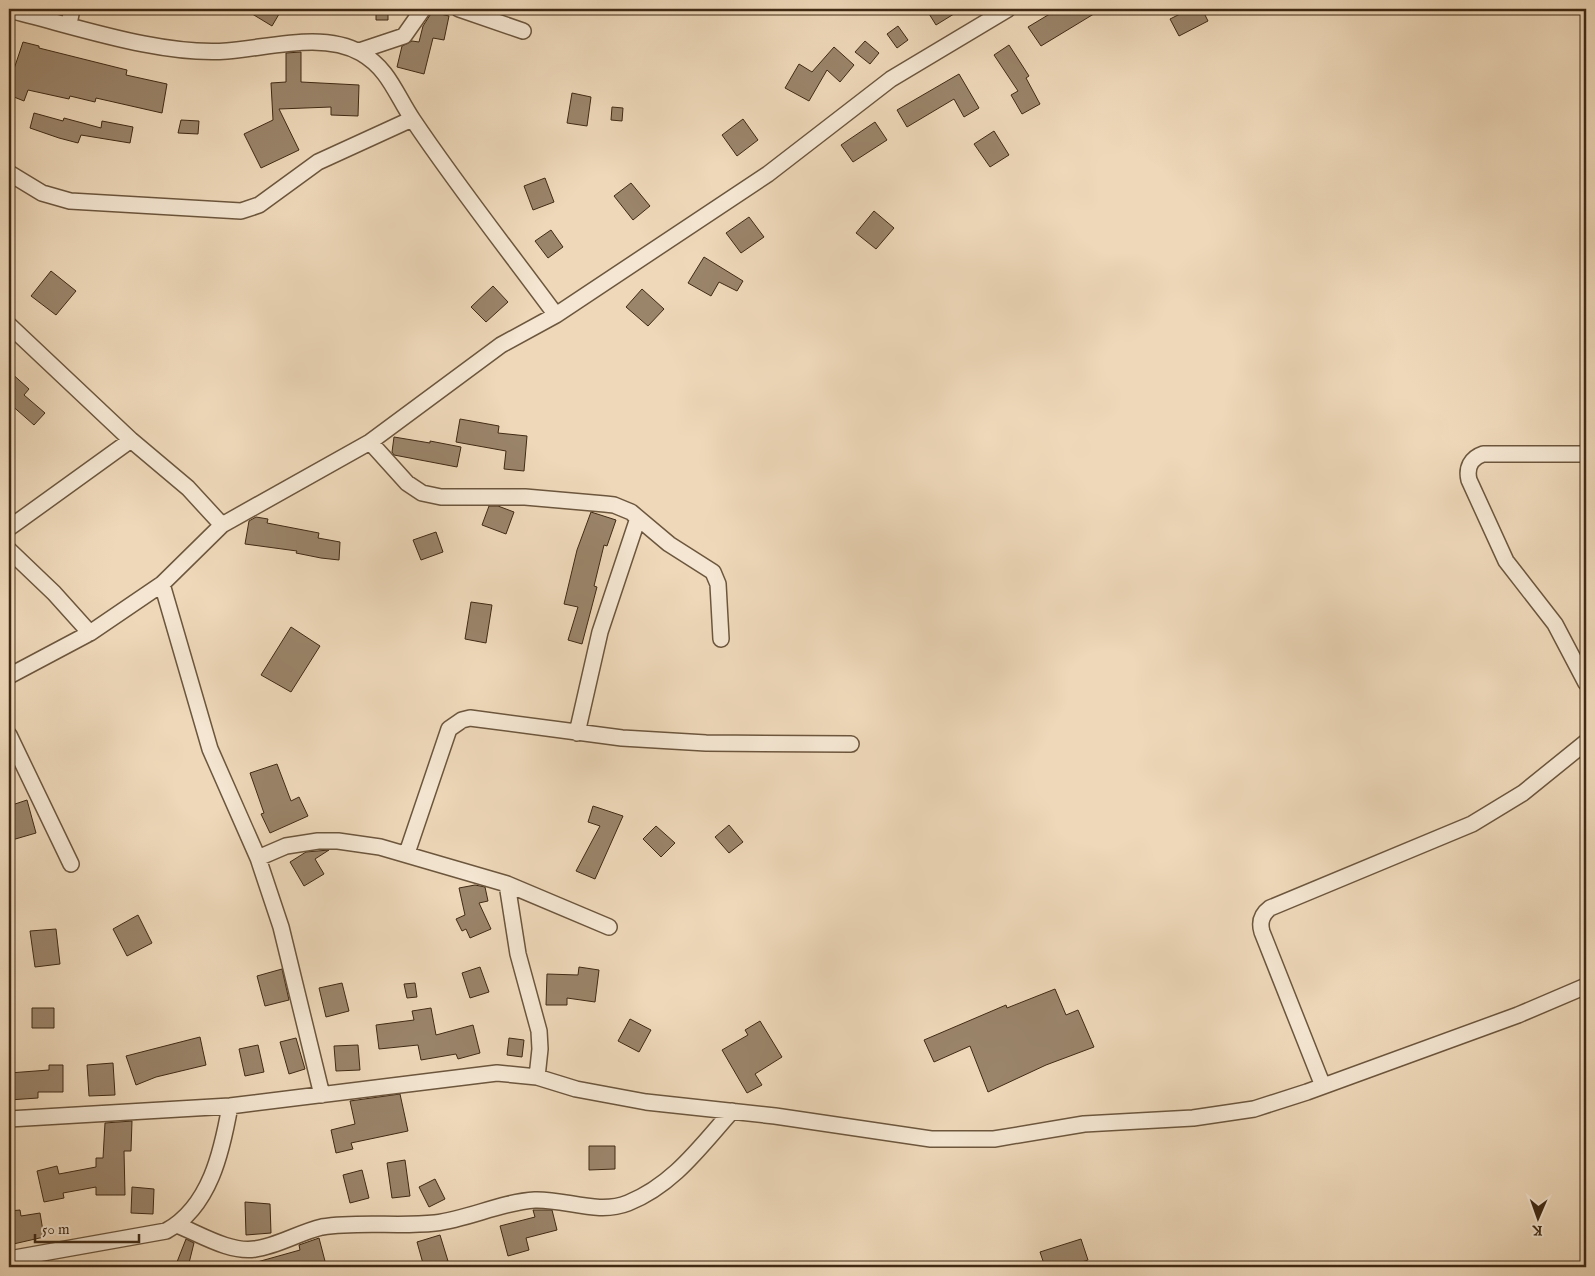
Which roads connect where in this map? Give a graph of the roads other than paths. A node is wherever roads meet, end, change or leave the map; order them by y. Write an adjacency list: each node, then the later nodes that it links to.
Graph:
1 (72, 9): 6 (street)
2 (423, 9): 8 (street)
3 (459, 9): 7 (street)
4 (1008, 9): 11 (street)
5 (9, 10): 6 (street)
6 (69, 24): 8 (street)
7 (523, 31)
8 (359, 51): 9 (street)
9 (412, 119): 10 (street); 11 (street)
10 (9, 173)
11 (556, 315): 14 (street)
12 (9, 325): 13 (street)
13 (131, 440): 17 (street); 18 (street)
14 (370, 442): 16 (street); 17 (street)
15 (1586, 454): 24 (street)
16 (638, 518): 22 (street); 25 (street)
17 (222, 525): 20 (street)
18 (9, 528)
19 (9, 550): 21 (street)
20 (162, 584): 21 (street); 30 (street)
21 (90, 633): 23 (street)
22 (721, 639)
23 (9, 676)
24 (1586, 683)
25 (577, 733): 28 (street); 29 (street)
26 (9, 735): 31 (street)
27 (1586, 742): 36 (street)
28 (851, 744)
29 (407, 853): 30 (street); 32 (street)
30 (258, 858): 37 (street)
31 (71, 864)
32 (508, 884): 33 (street); 35 (street)
33 (609, 928)
34 (1586, 986): 36 (street)
35 (537, 1077): 37 (street); 39 (street)
36 (1323, 1086): 39 (street)
37 (322, 1095): 38 (street)
38 (230, 1106): 40 (street); 41 (street)
39 (732, 1111): 41 (street)
40 (9, 1119)
41 (177, 1225): 42 (street)
42 (9, 1259)

